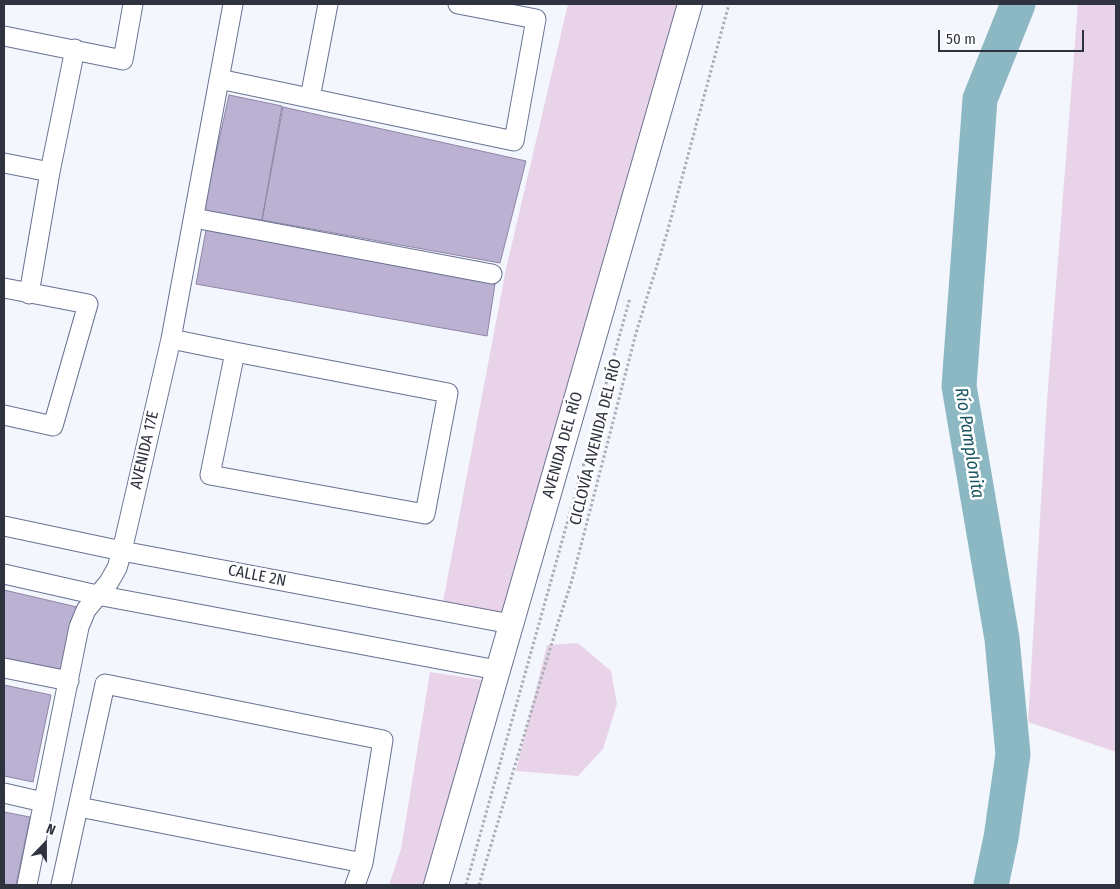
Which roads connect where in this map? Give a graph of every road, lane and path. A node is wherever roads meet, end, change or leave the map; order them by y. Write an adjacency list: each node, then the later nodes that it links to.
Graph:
1 (133, 4): 8 (street)
2 (233, 4): 9 (street, AVENIDA 17E)
3 (328, 4): 10 (street)
4 (458, 4): 10 (street)
5 (690, 4): 25 (main road, AVENIDA DEL RÍO)
6 (729, 4): 38 (path, CICLOVÍA AVENIDA DEL RÍO)
7 (4, 36): 8 (street)
8 (75, 49): 12 (street)
9 (219, 79): 10 (street); 13 (street, AVENIDA 17E)
10 (310, 98)
11 (4, 163): 12 (street)
12 (50, 172): 17 (street)
13 (194, 218): 14 (street); 18 (street, AVENIDA 17E)
14 (492, 274)
15 (4, 288): 17 (street)
16 (632, 291): 37 (path, AVENIDA DEL RÍO)
17 (29, 294): 20 (street)
18 (171, 339): 19 (street); 22 (street, AVENIDA 17E)
19 (235, 352): 19 (street)
20 (4, 415)
21 (4, 526): 22 (street, CALLE 2N)
22 (122, 551): 24 (street, AVENIDA 17E); 25 (street, CALLE 2N)
23 (4, 574): 24 (street)
24 (97, 595): 27 (street); 28 (street, AVENIDA 17E)
25 (511, 624): 27 (main road, AVENIDA DEL RÍO)
26 (4, 668): 28 (street)
27 (497, 670): 36 (main road, AVENIDA DEL RÍO)
28 (69, 681): 30 (street, AVENIDA 17E)
29 (4, 793): 30 (street)
30 (43, 802): 33 (street, AVENIDA 17E)
31 (79, 807): 32 (street); 32 (street); 34 (street)
32 (363, 863): 35 (street)
33 (27, 885)
34 (61, 885)
35 (354, 885)
36 (436, 885)
37 (466, 885)
38 (479, 885)

